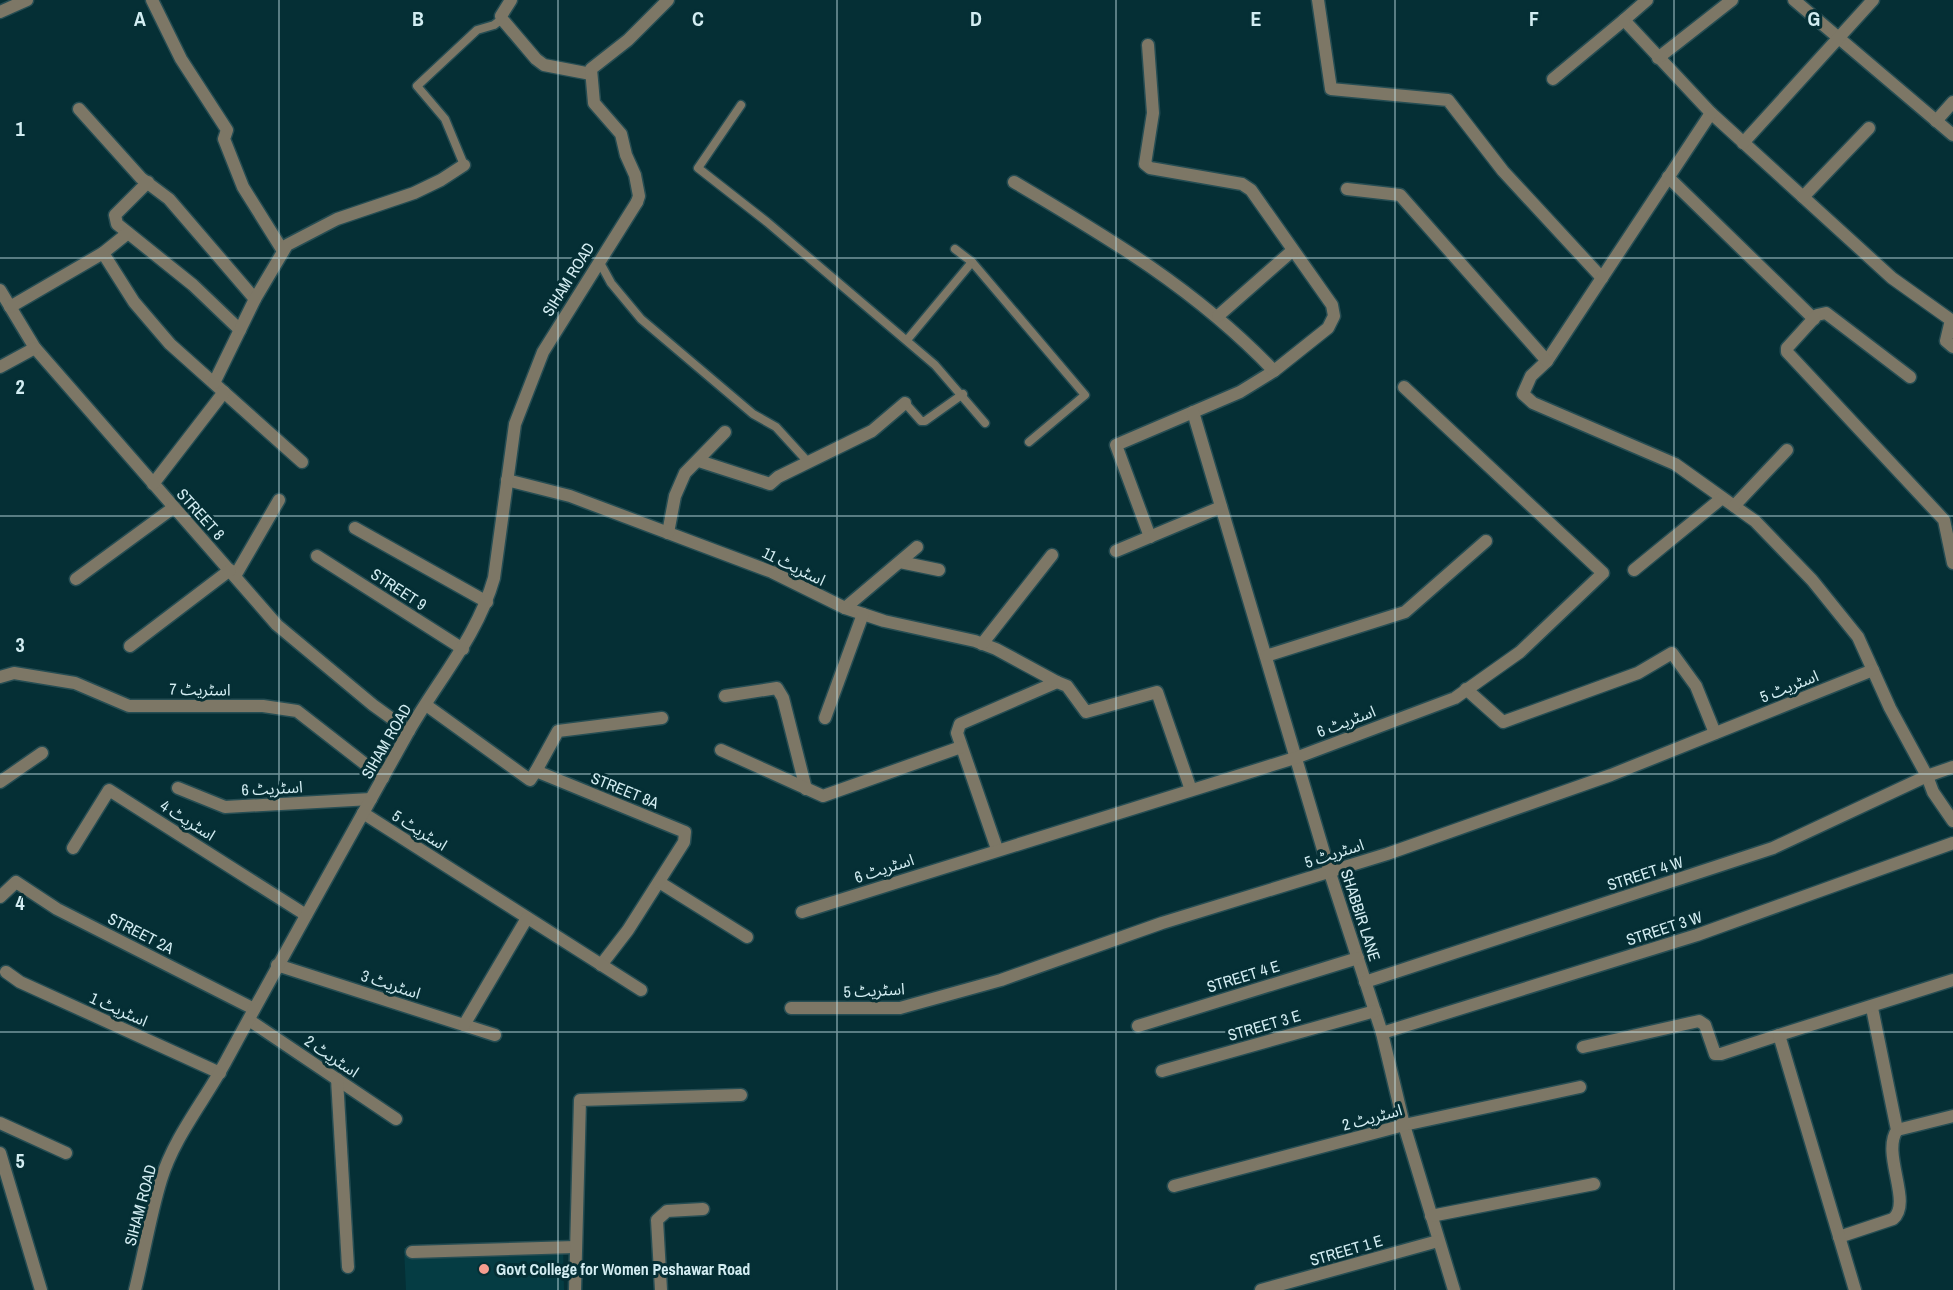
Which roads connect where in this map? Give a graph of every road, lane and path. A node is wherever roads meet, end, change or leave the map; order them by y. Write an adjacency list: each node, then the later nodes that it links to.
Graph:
1 (27, 0): 10 (street)
2 (152, 0): 34 (street)
3 (511, 0): 11 (street)
4 (668, 0): 16 (street)
5 (1318, 0): 39 (street)
6 (1647, 0): 12 (street)
7 (1732, 0): 15 (street)
8 (1794, 0): 13 (street)
9 (1873, 0): 13 (street)
10 (0, 12)
11 (502, 19): 16 (street); 26 (lane)
12 (1624, 20): 15 (street); 17 (street)
13 (1840, 39): 22 (street); 25 (street)
14 (1148, 45): 35 (street)
15 (1658, 58): 21 (street)
16 (591, 74): 37 (street, SIHAM ROAD)
17 (1553, 79)
18 (1953, 102): 22 (street)
19 (741, 105): 46 (lane)
20 (79, 109): 28 (street)
21 (1711, 112): 25 (street); 27 (street)
22 (1936, 121): 24 (street)
23 (1869, 128): 31 (street)
24 (1953, 135)
25 (1743, 142): 31 (street)
26 (464, 165): 34 (street)
27 (1668, 177): 39 (street); 44 (street)
28 (148, 182): 32 (street); 41 (street)
29 (1014, 182): 43 (street)
30 (1347, 189): 49 (street)
31 (1803, 197): 47 (street)
32 (128, 233): 36 (street); 45 (street)
33 (955, 249): 38 (lane)
34 (283, 251): 41 (street)
35 (1292, 251): 43 (street); 51 (street)
36 (103, 253): 42 (street); 53 (street)
37 (599, 261): 65 (lane); 66 (street, SIHAM ROAD)
38 (972, 262): 46 (lane); 61 (lane)
39 (1602, 278): 49 (street)
40 (0, 290): 42 (street, STREET 8)
41 (255, 298): 45 (street)
42 (10, 307): 48 (street, STREET 8)
43 (1218, 316): 51 (street)
44 (1814, 319): 52 (street); 73 (street)
45 (240, 330): 53 (street)
46 (907, 340): 56 (lane)
47 (1953, 347)
48 (35, 348): 50 (street); 67 (street, STREET 8)
49 (1547, 361): 68 (street)
50 (0, 367)
51 (1274, 371): 58 (street)
52 (1910, 377)
53 (214, 383): 55 (street)
54 (1404, 387): 98 (street, اسٹریٹ 6)
55 (224, 392): 64 (street); 67 (street)
56 (963, 394): 57 (lane); 59 (lane)
57 (905, 403): 65 (street)
58 (1193, 412): 71 (street, SHABBIR LANE); 76 (street)
59 (985, 423)
60 (725, 432): 63 (street)
61 (1029, 442)
62 (1787, 450): 70 (street)
63 (699, 460): 65 (street); 75 (street)
64 (302, 462)
65 (808, 462)
66 (507, 480): 75 (street, اسٹریٹ 11); 88 (street, SIHAM ROAD)
67 (153, 484): 72 (street, STREET 8)
68 (1722, 498): 70 (street); 85 (street)
69 (279, 500): 86 (street)
70 (1734, 506): 95 (street)
71 (1221, 507): 76 (street); 94 (street, SHABBIR LANE)
72 (173, 508): 86 (street, STREET 8); 87 (street)
73 (1949, 519): 83 (street)
74 (355, 528): 88 (street)
75 (668, 533): 89 (street, اسٹریٹ 11)
76 (1150, 537): 79 (street)
77 (1486, 541): 94 (street)
78 (917, 547): 82 (street)
79 (1116, 550)
80 (1052, 555): 91 (street)
81 (317, 556): 93 (street, STREET 9)
82 (900, 562): 84 (street); 89 (street)
83 (1953, 563)
84 (939, 570)
85 (1634, 570)
86 (233, 573): 92 (street); 103 (street, STREET 8)
87 (76, 579)
88 (487, 602): 93 (street, SIHAM ROAD)
89 (845, 608): 90 (street, اسٹریٹ 11)
90 (864, 614): 91 (street, اسٹریٹ 11); 102 (street)
91 (982, 644): 97 (street, اسٹریٹ 11)
92 (130, 646)
93 (463, 649): 100 (street, SIHAM ROAD)
94 (1266, 656): 108 (street, SHABBIR LANE)
95 (1873, 670): 104 (street, اسٹریٹ 5); 111 (street)
96 (0, 677): 112 (street, اسٹریٹ 7)
97 (1054, 684): 105 (street); 116 (street, اسٹریٹ 11)
98 (1466, 688): 104 (street); 108 (street, اسٹریٹ 6)
99 (725, 696): 115 (street)
100 (426, 705): 103 (street, SIHAM ROAD); 110 (street, STREET 8A)
101 (662, 718): 110 (street)
102 (825, 718)
103 (409, 731): 112 (street, SIHAM ROAD)
104 (1715, 733): 123 (street, اسٹریٹ 5)
105 (961, 747): 115 (street); 122 (street)
106 (721, 750): 115 (street)
107 (42, 753): 113 (street)
108 (1298, 757): 116 (street, اسٹریٹ 6); 123 (street, SHABBIR LANE)
109 (1953, 767): 111 (street, STREET 4 W)
110 (536, 771): 124 (street, STREET 8A)
111 (1927, 776): 119 (street); 135 (street, STREET 4 W)
112 (383, 778): 117 (street, SIHAM ROAD)
113 (0, 782)
114 (178, 788): 117 (street, اسٹریٹ 6)
115 (806, 789)
116 (1191, 790): 122 (street, اسٹریٹ 6)
117 (371, 799): 118 (street, SIHAM ROAD)
118 (363, 813): 127 (street, SIHAM ROAD); 128 (street, اسٹریٹ 5)
119 (1953, 820)
120 (1953, 843): 143 (street, STREET 3 W)
121 (73, 848): 127 (street, اسٹریٹ 4)
122 (997, 849): 126 (street, اسٹریٹ 6)
123 (1330, 873): 130 (street, SHABBIR LANE); 137 (street, اسٹریٹ 5)
124 (659, 882): 129 (street); 132 (street, STREET 8A)
125 (0, 897): 140 (street, STREET 2A)
126 (801, 912)
127 (306, 915): 131 (street, SIHAM ROAD)
128 (527, 918): 132 (street, اسٹریٹ 5); 141 (street)
129 (747, 937)
130 (1358, 958): 135 (street, SHABBIR LANE); 142 (street, STREET 4 E)
131 (277, 965): 140 (street, SIHAM ROAD); 141 (street, اسٹریٹ 3)
132 (601, 965): 136 (street, اسٹریٹ 5)
133 (6, 972): 148 (street, اسٹریٹ 1)
134 (1953, 980): 138 (street)
135 (1365, 982): 139 (street, SHABBIR LANE)
136 (641, 990)
137 (791, 1008)
138 (1872, 1008): 145 (street); 156 (street)
139 (1375, 1011): 143 (street, SHABBIR LANE); 147 (street, STREET 3 E)
140 (251, 1014): 148 (street, SIHAM ROAD); 149 (street, اسٹریٹ 2)
141 (464, 1025): 144 (street, اسٹریٹ 3)
142 (1138, 1026)
143 (1382, 1033): 155 (street, SHABBIR LANE)
144 (495, 1035)
145 (1779, 1035): 146 (street); 163 (street)
146 (1583, 1047)
147 (1162, 1071)
148 (220, 1073): 169 (street, SIHAM ROAD)
149 (337, 1079): 153 (street, اسٹریٹ 2); 167 (street)
150 (1580, 1087): 155 (street, اسٹریٹ 2)
151 (741, 1095): 165 (street)
152 (1953, 1116): 156 (street)
153 (396, 1119)
154 (0, 1123): 158 (street)
155 (1404, 1125): 160 (street, اسٹریٹ 2); 162 (street, SHABBIR LANE)
156 (1897, 1130): 163 (street)
157 (0, 1153): 168 (street)
158 (66, 1154)
159 (1594, 1184): 162 (street)
160 (1174, 1186)
161 (703, 1209): 171 (street)
162 (1431, 1216): 164 (street, SHABBIR LANE)
163 (1839, 1237): 174 (street)
164 (1438, 1241): 172 (street, STREET 1 E); 173 (street, SHABBIR LANE)
165 (575, 1246): 166 (street); 170 (street)
166 (412, 1252)
167 (348, 1267)
168 (41, 1290)
169 (135, 1290)
170 (575, 1290)
171 (661, 1290)
172 (1262, 1290)
173 (1454, 1290)
174 (1855, 1290)

